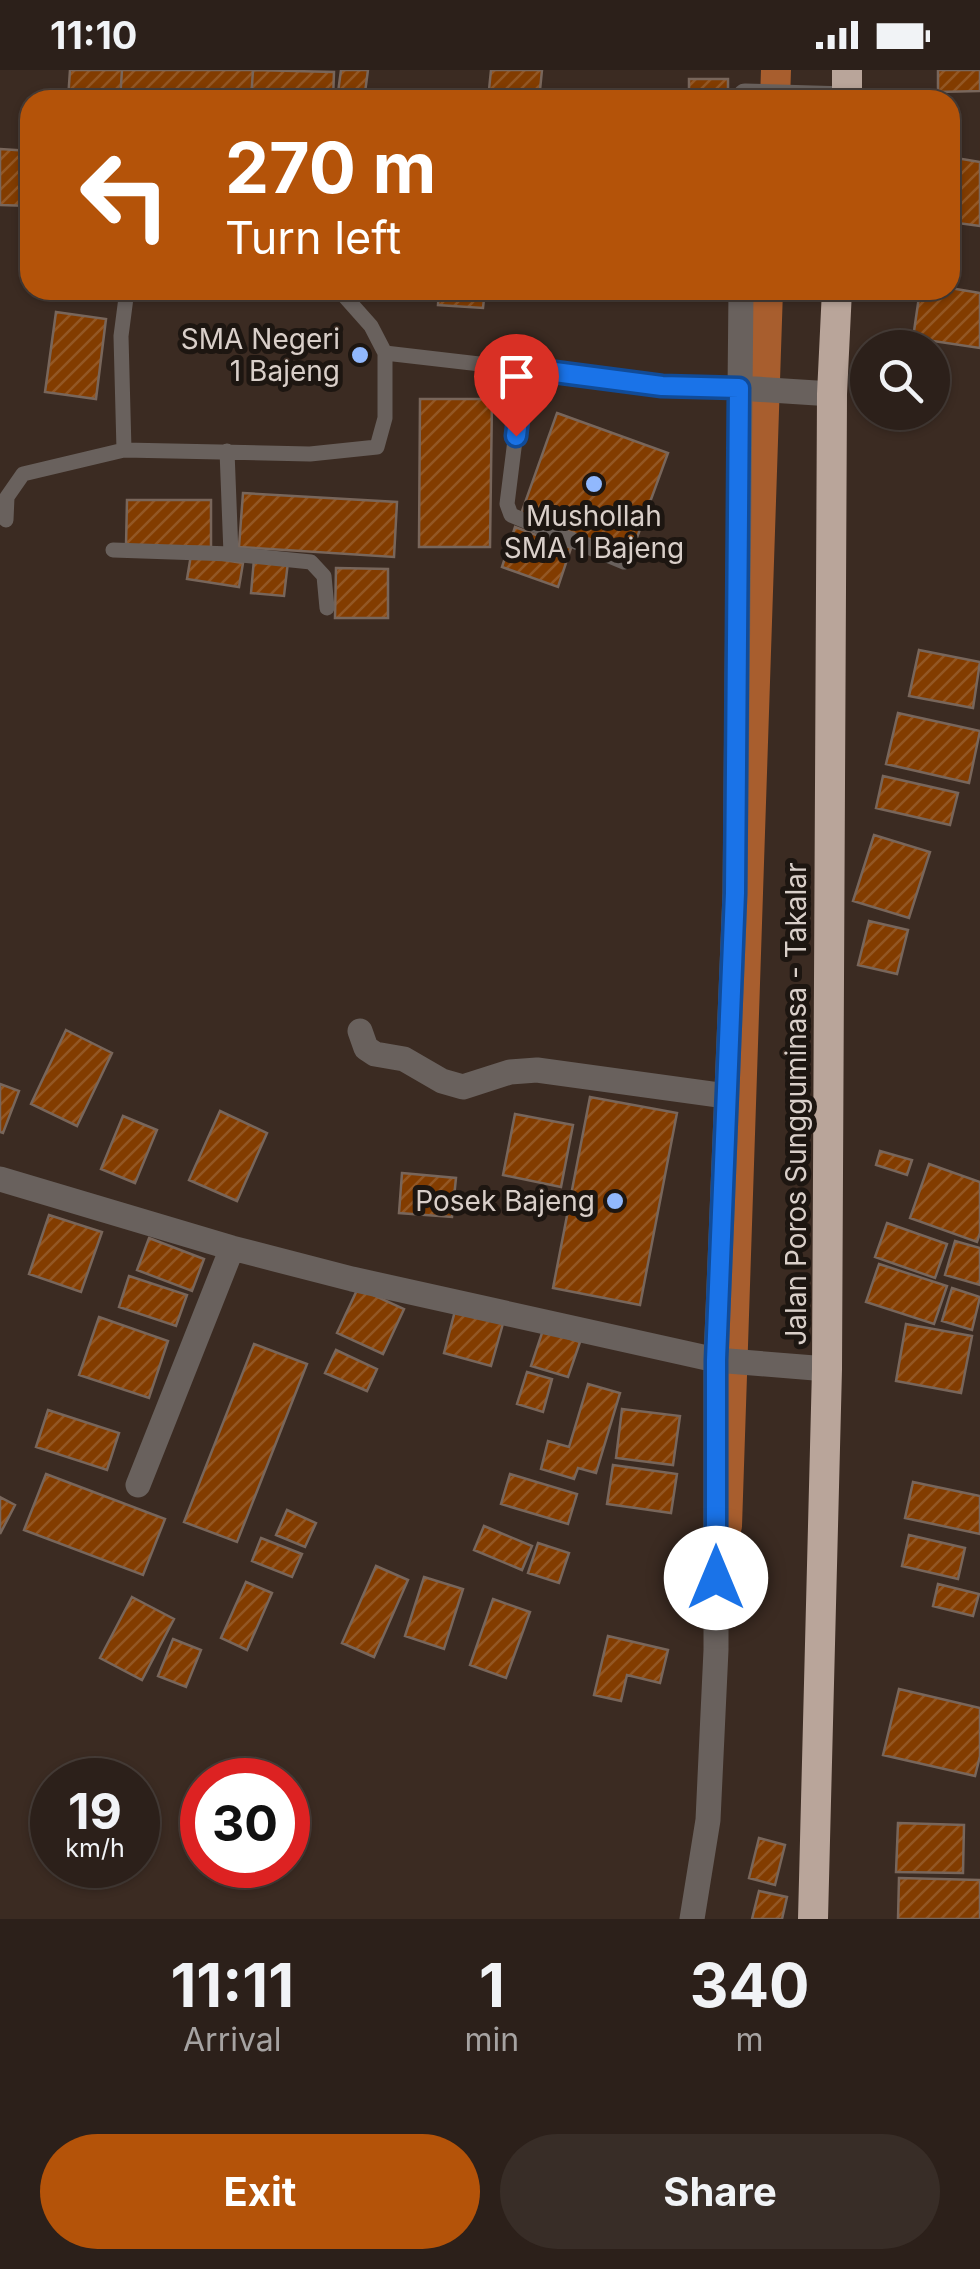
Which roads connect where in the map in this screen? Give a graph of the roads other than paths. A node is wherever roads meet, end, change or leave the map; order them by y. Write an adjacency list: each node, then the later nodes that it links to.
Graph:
1 (126, 300): 9 (lane)
2 (349, 300): 5 (lane)
3 (741, 300): 7 (street)
4 (836, 300): 8 (highway, Jalan Poros Sungguminasa - Takalar)
5 (385, 353): 6 (lane); 10 (lane)
6 (524, 368): 7 (lane); 14 (lane)
7 (743, 388): 8 (street); 17 (street)
8 (818, 393): 21 (highway, Jalan Poros Sungguminasa - Takalar)
9 (124, 450): 10 (lane); 11 (lane)
10 (227, 452): 13 (lane)
11 (6, 520)
12 (112, 550): 13 (lane)
13 (231, 554): 15 (lane)
14 (624, 562)
15 (327, 608)
16 (360, 1031): 17 (street)
17 (726, 1096): 20 (street)
18 (0, 1179): 19 (street)
19 (232, 1248): 20 (street); 22 (street)
20 (724, 1360): 21 (street); 23 (street)
21 (827, 1369): 24 (highway, Jalan Poros Sungguminasa - Takalar)
22 (138, 1486)
23 (692, 1919)
24 (813, 1919)

